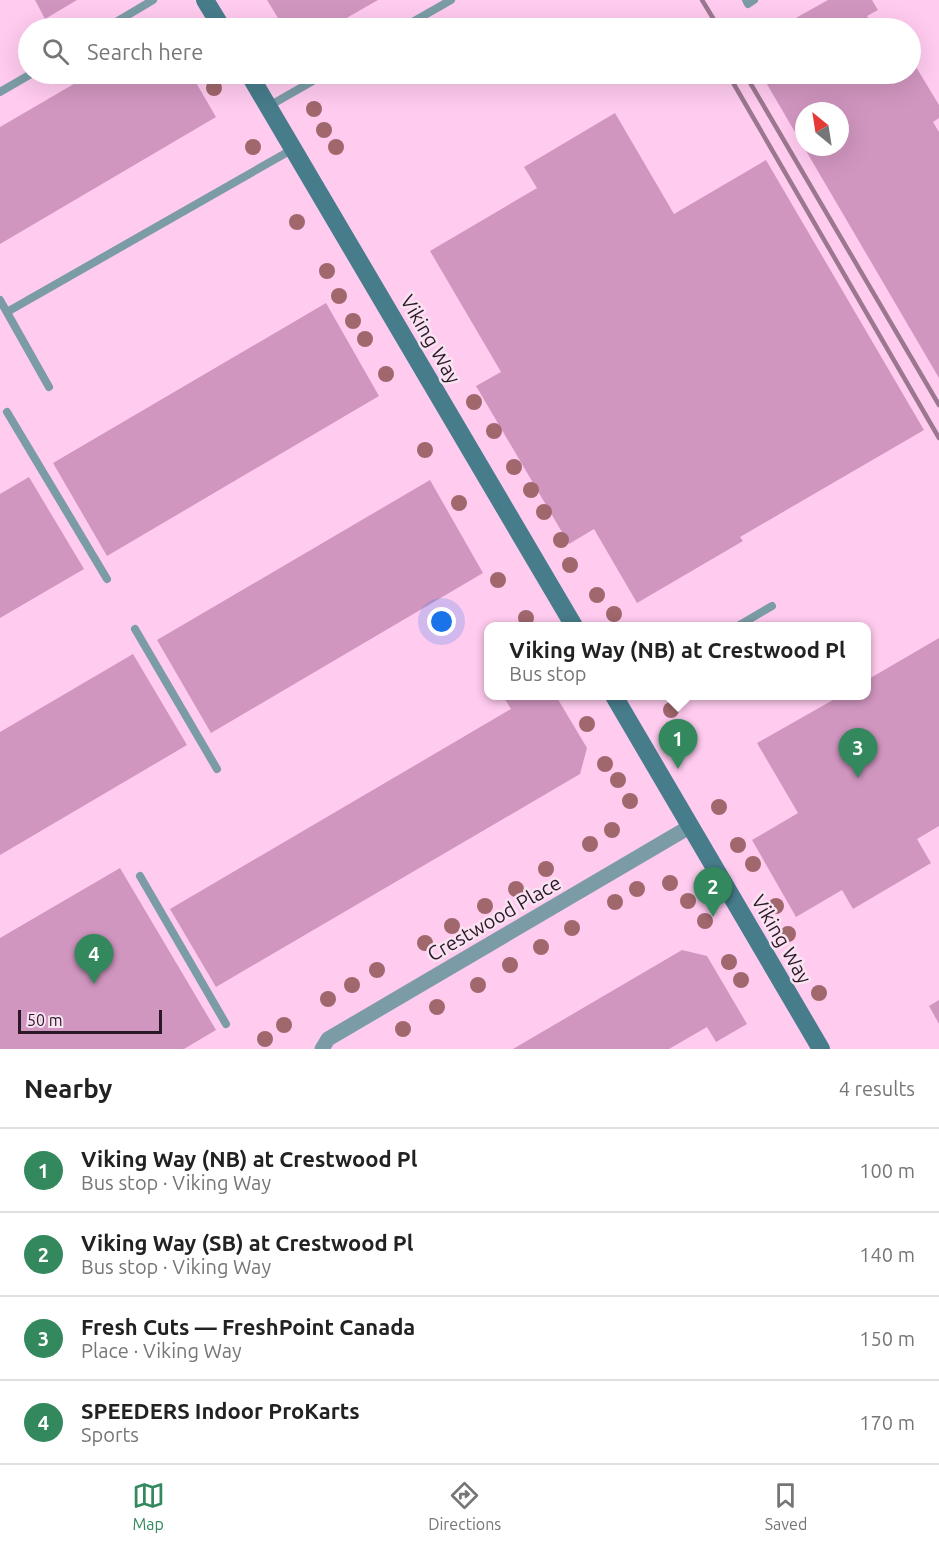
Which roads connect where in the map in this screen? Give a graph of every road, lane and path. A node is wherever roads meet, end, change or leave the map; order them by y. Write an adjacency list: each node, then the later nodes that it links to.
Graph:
1 (153, 0): 6 (lane)
2 (206, 0): 8 (street)
3 (451, 0): 9 (lane)
4 (746, 0): 5 (lane)
5 (754, 0)
6 (142, 3): 7 (lane)
7 (120, 18)
8 (216, 18)
9 (420, 18)
10 (18, 82): 13 (lane)
11 (255, 84): 14 (street, Viking Way)
12 (308, 84): 14 (lane)
13 (0, 92)
14 (268, 107): 15 (street, Viking Way)
15 (293, 149): 17 (lane); 22 (street, Viking Way)
16 (0, 300): 17 (lane)
17 (7, 312): 18 (lane)
18 (50, 387)
19 (7, 412): 20 (lane)
20 (107, 579)
21 (772, 606): 23 (lane)
22 (571, 622)
23 (746, 622)
24 (135, 629): 26 (lane)
25 (619, 700): 27 (street, Viking Way)
26 (217, 769)
27 (691, 826): 30 (street, Crestwood Place); 31 (street, Viking Way)
28 (140, 876): 29 (lane)
29 (226, 1024)
30 (322, 1049)
31 (821, 1049)

